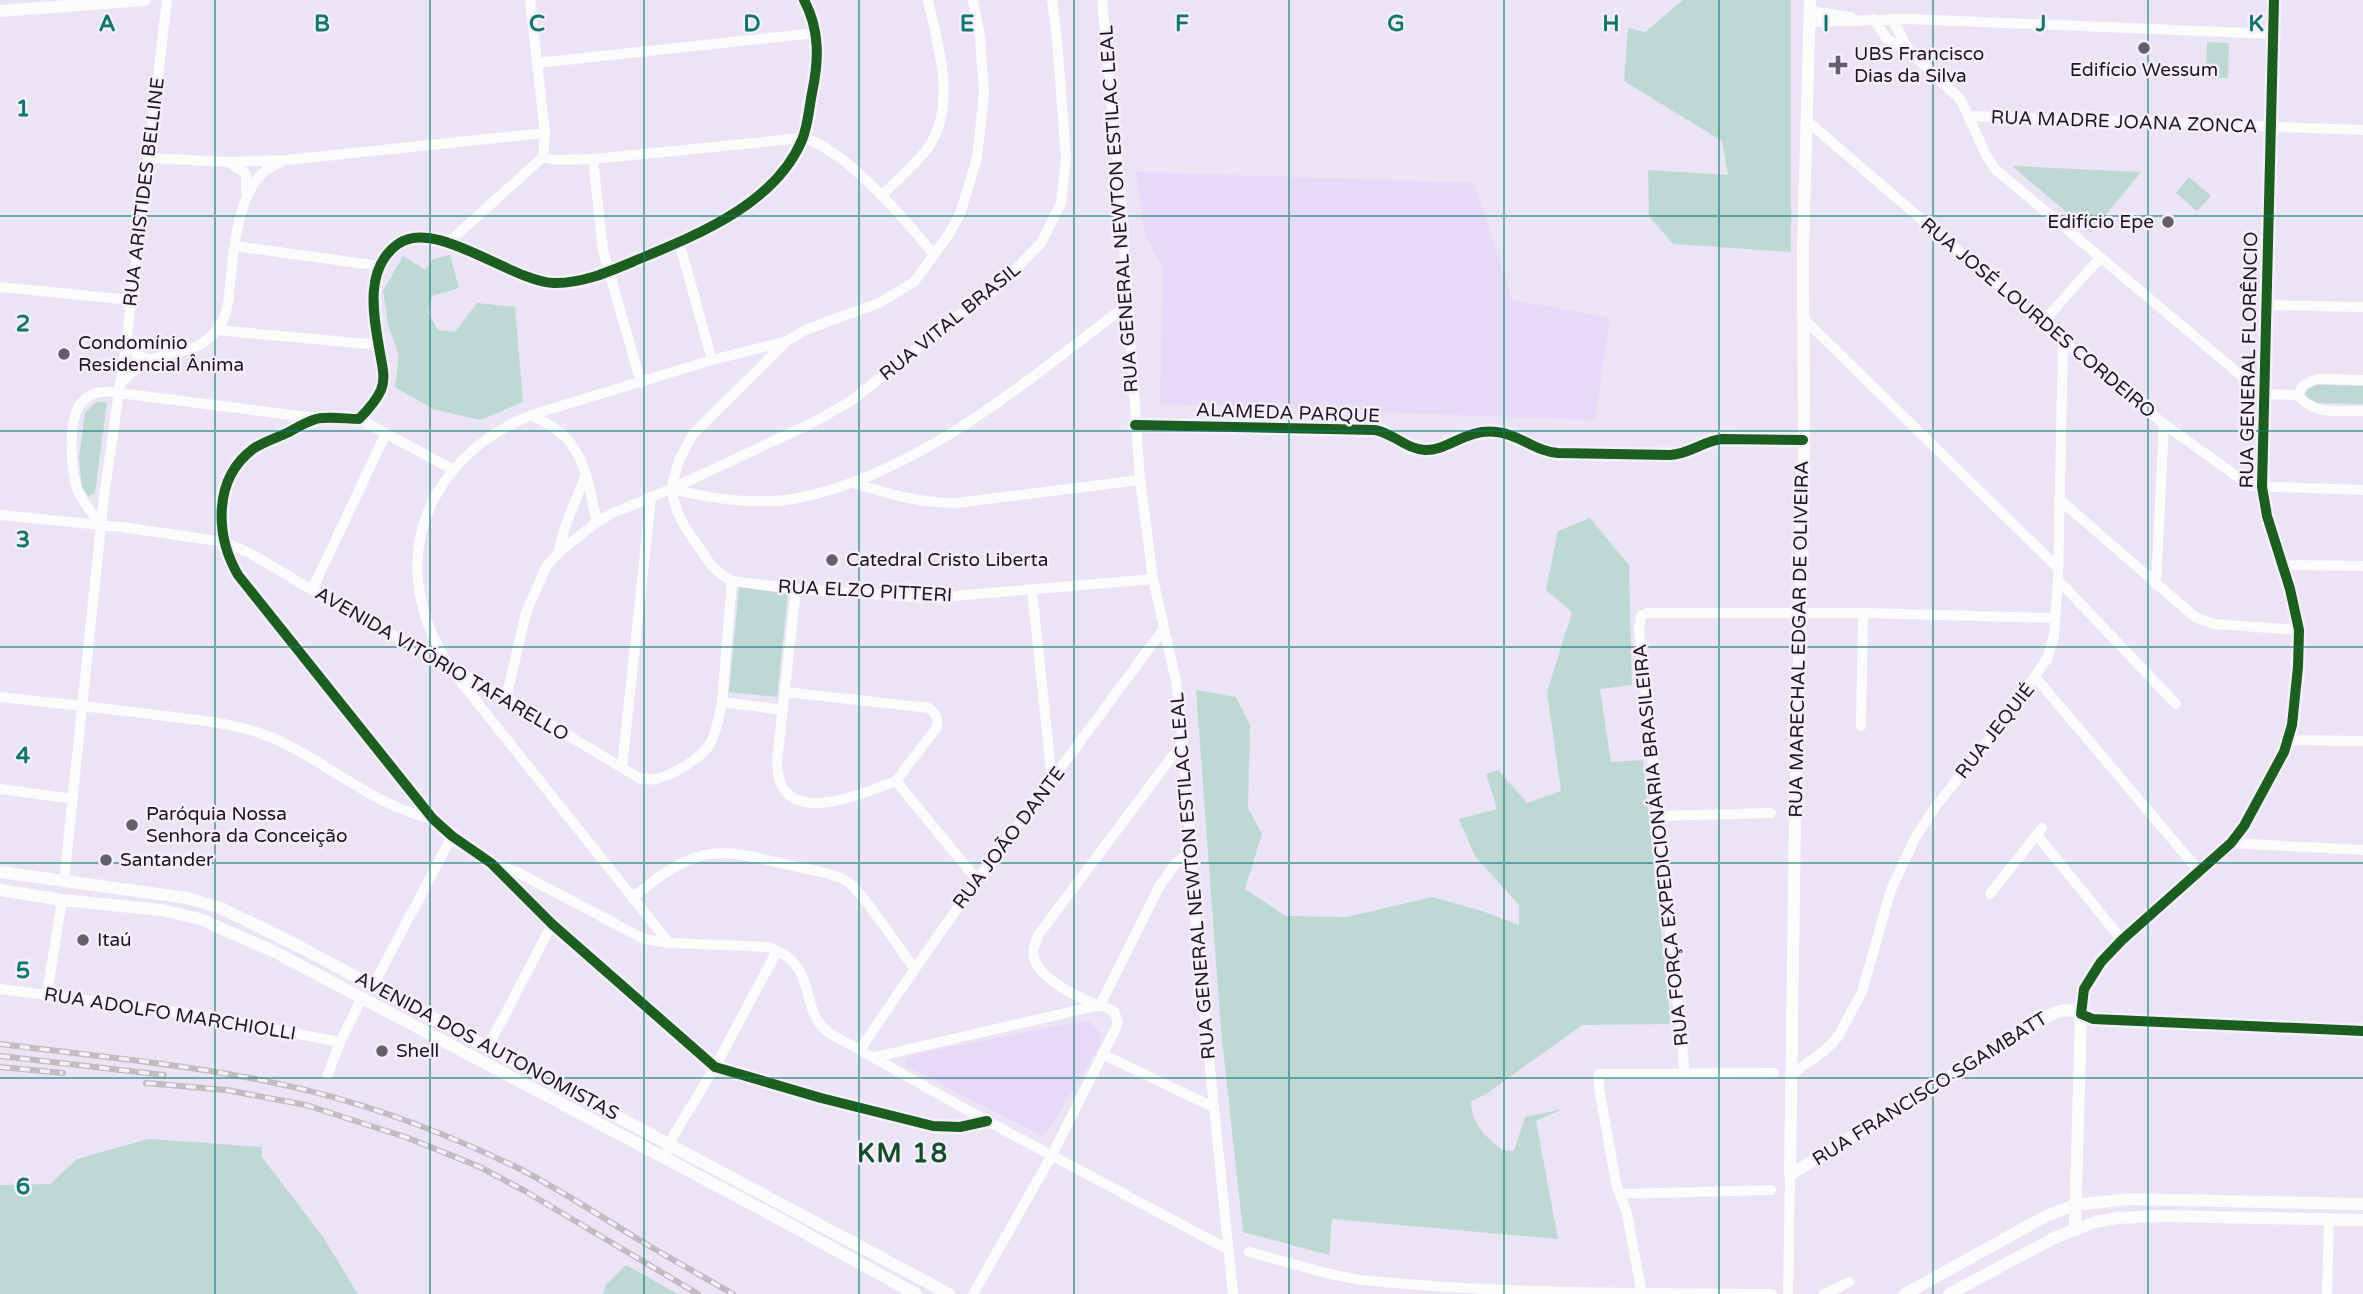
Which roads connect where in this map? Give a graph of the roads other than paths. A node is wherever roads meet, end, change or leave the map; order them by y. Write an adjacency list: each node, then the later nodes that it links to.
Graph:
1 (145, 0): 10 (main road)
2 (167, 0): 27 (street, RUA ARISTIDES BELLINE)
3 (530, 0): 17 (street)
4 (804, 0): 14 (street)
5 (928, 0): 31 (street)
6 (973, 0): 36 (street)
7 (1052, 0): 72 (street, RUA VITAL BRASIL)
8 (1102, 0): 42 (street, RUA GENERAL NEWTON ESTILAC LEAL)
9 (2274, 0): 15 (street, RUA GENERAL FLORÊNCIO)
10 (8, 7)
11 (1809, 11): 12 (street); 19 (main road, RUA MARECHAL EDGAR DE OLIVEIRA)
12 (1873, 19): 13 (street); 16 (street)
13 (1892, 19): 15 (street); 16 (street)
14 (816, 33): 17 (street); 24 (street)
15 (2274, 34): 20 (street, RUA GENERAL FLORÊNCIO)
16 (1910, 52): 18 (street)
17 (537, 62): 22 (street)
18 (1969, 117): 20 (street, RUA MADRE JOANA ZONCA); 37 (street)
19 (1806, 120): 23 (street, RUA JOSÉ LOURDES CORDEIRO); 25 (main road, RUA MARECHAL EDGAR DE OLIVEIRA)
20 (2271, 127): 21 (street, RUA MADRE JOANA ZONCA); 43 (street, RUA GENERAL FLORÊNCIO)
21 (2363, 130)
22 (545, 133): 26 (street); 29 (street)
23 (1823, 135): 25 (street); 46 (street, RUA JOSÉ LOURDES CORDEIRO)
24 (803, 138): 28 (street); 31 (street); 34 (street)
25 (1805, 138): 45 (main road, RUA MARECHAL EDGAR DE OLIVEIRA)
26 (543, 157): 28 (street); 33 (street)
27 (149, 158): 30 (street); 41 (street, RUA ARISTIDES BELLINE)
28 (593, 159): 39 (street)
29 (286, 160): 30 (street); 32 (street)
30 (229, 162): 32 (street)
31 (881, 196): 36 (street)
32 (246, 197): 35 (street)
33 (449, 242): 38 (street); 39 (street)
34 (679, 242): 39 (street); 53 (street)
35 (235, 246): 38 (street); 47 (street)
36 (934, 255): 49 (street)
37 (2100, 258): 46 (street); 57 (street)
38 (380, 266): 51 (street)
39 (608, 272): 55 (street)
40 (0, 287): 41 (street)
41 (131, 300): 48 (street, RUA ARISTIDES BELLINE)
42 (1127, 306): 64 (street, RUA GENERAL NEWTON ESTILAC LEAL); 70 (street)
43 (2266, 306): 44 (street); 57 (street, RUA GENERAL FLORÊNCIO)
44 (2363, 307)
45 (1803, 318): 66 (main road, RUA MARECHAL EDGAR DE OLIVEIRA); 83 (street)
46 (2042, 323): 50 (street, RUA JOSÉ LOURDES CORDEIRO)
47 (217, 330): 51 (street); 52 (street)
48 (127, 337): 52 (street); 56 (street, RUA ARISTIDES BELLINE)
49 (787, 341): 53 (street); 72 (street)
50 (2063, 341): 63 (street, RUA JOSÉ LOURDES CORDEIRO); 75 (street, RUA JEQUIÉ)
51 (379, 345): 62 (street)
52 (150, 360): 56 (street)
53 (712, 360): 55 (street)
54 (2363, 380): 58 (street)
55 (641, 383): 60 (street)
56 (119, 388): 61 (street); 78 (street, RUA ARISTIDES BELLINE); 78 (street)
57 (2265, 394): 58 (street); 71 (street, RUA GENERAL FLORÊNCIO)
58 (2297, 395): 59 (street)
59 (2363, 411)
60 (531, 415): 67 (street); 68 (street)
61 (318, 419): 62 (street); 79 (street)
62 (359, 419): 65 (street)
63 (2164, 424): 71 (street, RUA JOSÉ LOURDES CORDEIRO); 87 (street)
64 (1135, 425): 66 (street, ALAMEDA PARQUE); 69 (street, RUA GENERAL NEWTON ESTILAC LEAL)
65 (386, 433): 67 (street); 89 (street)
66 (1803, 440): 91 (main road, RUA MARECHAL EDGAR DE OLIVEIRA)
67 (452, 469): 96 (street)
68 (585, 477): 77 (street); 80 (street)
69 (1140, 480): 70 (street); 84 (street, RUA GENERAL NEWTON ESTILAC LEAL)
70 (854, 483): 72 (street)
71 (2262, 487): 73 (street); 81 (street, RUA GENERAL FLORÊNCIO)
72 (671, 489): 74 (street, RUA VITAL BRASIL); 86 (street)
73 (2363, 490)
74 (651, 497): 77 (street, RUA VITAL BRASIL); 109 (street)
75 (2059, 499): 83 (street, RUA JEQUIÉ); 87 (street)
76 (0, 515): 78 (street, AVENIDA VITÓRIO TAFARELLO)
77 (597, 522): 80 (street, RUA VITAL BRASIL)
78 (101, 524): 79 (street, AVENIDA VITÓRIO TAFARELLO); 103 (street, RUA ARISTIDES BELLINE)
79 (224, 542): 89 (street, AVENIDA VITÓRIO TAFARELLO); 116 (street)
80 (558, 553): 100 (street)
81 (2283, 565): 82 (street); 95 (street, RUA GENERAL FLORÊNCIO)
82 (2363, 566)
83 (2058, 568): 85 (street, RUA JEQUIÉ)
84 (1153, 579): 90 (street, RUA ELZO PITTERI); 94 (street, RUA GENERAL NEWTON ESTILAC LEAL)
85 (2058, 580): 93 (street, RUA JEQUIÉ); 102 (street)
86 (732, 581): 88 (street, RUA ELZO PITTERI); 101 (street, AVENIDA VITÓRIO TAFARELLO)
87 (2157, 585): 95 (street)
88 (796, 589): 90 (street, RUA ELZO PITTERI); 98 (street)
89 (312, 590): 96 (street, AVENIDA VITÓRIO TAFARELLO)
90 (1032, 590): 110 (street)
91 (1800, 613): 92 (street); 115 (street, RUA FORÇA EXPEDICIONÁRIA BRASILEIRA); 152 (main road, RUA MARECHAL EDGAR DE OLIVEIRA)
92 (1863, 613): 93 (street); 105 (street)
93 (2055, 618): 97 (street, RUA JEQUIÉ)
94 (1163, 630): 108 (street, RUA GENERAL NEWTON ESTILAC LEAL); 110 (street, RUA JOÃO DANTE)
95 (2299, 630): 106 (street, RUA GENERAL FLORÊNCIO)
96 (449, 667): 100 (street, AVENIDA VITÓRIO TAFARELLO); 129 (street)
97 (2036, 677): 122 (street); 152 (street, RUA JEQUIÉ)
98 (785, 692): 104 (street); 111 (street)
99 (0, 697): 103 (street)
100 (506, 698): 109 (street, AVENIDA VITÓRIO TAFARELLO)
101 (722, 702): 104 (street); 109 (street, AVENIDA VITÓRIO TAFARELLO)
102 (2176, 704)
103 (83, 706): 113 (street, RUA ARISTIDES BELLINE); 116 (street)
104 (783, 710): 111 (street)
105 (1861, 726)
106 (2289, 740): 107 (street); 118 (street, RUA GENERAL FLORÊNCIO)
107 (2363, 741)
108 (1183, 742): 120 (street, RUA GENERAL NEWTON ESTILAC LEAL); 140 (street)
109 (622, 767)
110 (1052, 779): 124 (street, RUA JOÃO DANTE)
111 (897, 781): 124 (street)
112 (0, 789): 113 (street)
113 (73, 799): 125 (street, RUA ARISTIDES BELLINE)
114 (1771, 813): 115 (street)
115 (1658, 816): 151 (street, RUA FORÇA EXPEDICIONÁRIA BRASILEIRA)
116 (433, 820): 117 (street)
117 (452, 836): 121 (street); 136 (street)
118 (2231, 843): 119 (street); 122 (street, RUA GENERAL FLORÊNCIO)
119 (2363, 850)
120 (1191, 851): 140 (street); 153 (street, RUA GENERAL NEWTON ESTILAC LEAL)
121 (491, 863): 131 (street); 133 (street)
122 (2199, 871): 132 (street, RUA GENERAL FLORÊNCIO)
123 (0, 872): 125 (main road, AVENIDA DOS AUTONOMISTAS)
124 (977, 880): 135 (street, RUA JOÃO DANTE)
125 (64, 881): 128 (main road); 136 (main road, AVENIDA DOS AUTONOMISTAS)
126 (0, 890): 128 (main road, AVENIDA DOS AUTONOMISTAS)
127 (1990, 894): 132 (street)
128 (46, 897): 130 (main road, AVENIDA DOS AUTONOMISTAS)
129 (632, 898): 133 (street); 135 (street)
130 (62, 900): 138 (street); 139 (main road, AVENIDA DOS AUTONOMISTAS)
131 (552, 924): 144 (street); 148 (street)
132 (2123, 940): 141 (street, RUA GENERAL FLORÊNCIO)
133 (669, 943): 134 (street)
134 (778, 951): 145 (street); 148 (street)
135 (914, 968): 145 (street, RUA JOÃO DANTE)
136 (373, 986): 144 (main road, AVENIDA DOS AUTONOMISTAS)
137 (0, 989): 138 (street, RUA ADOLFO MARCHIOLLI)
138 (47, 994): 143 (street, RUA ADOLFO MARCHIOLLI)
139 (362, 998): 143 (street); 157 (main road, AVENIDA DOS AUTONOMISTAS)
140 (1100, 1005): 146 (street); 147 (street)
141 (2081, 1014): 142 (street, RUA FRANCISCO SGAMBATT); 158 (main road, RUA FRANCISCO SGAMBATT); 162 (main road, RUA GENERAL FLORÊNCIO)
142 (2363, 1031)
143 (340, 1042): 150 (street)
144 (488, 1047): 155 (main road, AVENIDA DOS AUTONOMISTAS)
145 (860, 1050): 147 (street)
146 (1102, 1054): 153 (street); 156 (street)
147 (875, 1057): 154 (street)
148 (715, 1068): 154 (street); 155 (street)
149 (1774, 1073): 151 (street)
150 (328, 1074)
151 (1685, 1074): 160 (street)
152 (1791, 1075): 158 (main road, RUA MARECHAL EDGAR DE OLIVEIRA)
153 (1213, 1107): 166 (street, RUA GENERAL NEWTON ESTILAC LEAL)
154 (987, 1121): 156 (street)
155 (669, 1143): 157 (street); 170 (main road, AVENIDA DOS AUTONOMISTAS)
156 (1052, 1155): 166 (street); 171 (street)
157 (668, 1160): 169 (main road, AVENIDA DOS AUTONOMISTAS)
158 (1790, 1175): 175 (street, RUA MARECHAL EDGAR DE OLIVEIRA)
159 (1771, 1190): 160 (street)
160 (1621, 1194): 173 (street)
161 (2363, 1204): 162 (main road)
162 (2076, 1205): 165 (main road, RUA GENERAL FLORÊNCIO); 177 (main road)
163 (2329, 1220): 164 (main road); 165 (main road); 179 (street)
164 (2363, 1220)
165 (2075, 1229): 178 (main road)
166 (1229, 1250): 172 (street, RUA GENERAL NEWTON ESTILAC LEAL)
167 (1249, 1252): 173 (street)
168 (1849, 1282): 176 (street)
169 (916, 1294)
170 (949, 1294)
171 (973, 1294)
172 (1233, 1294)
173 (1642, 1294): 174 (street)
174 (1772, 1294)
175 (1788, 1294)
176 (1824, 1294)
177 (1905, 1294)
178 (1949, 1294)
179 (2327, 1294)

